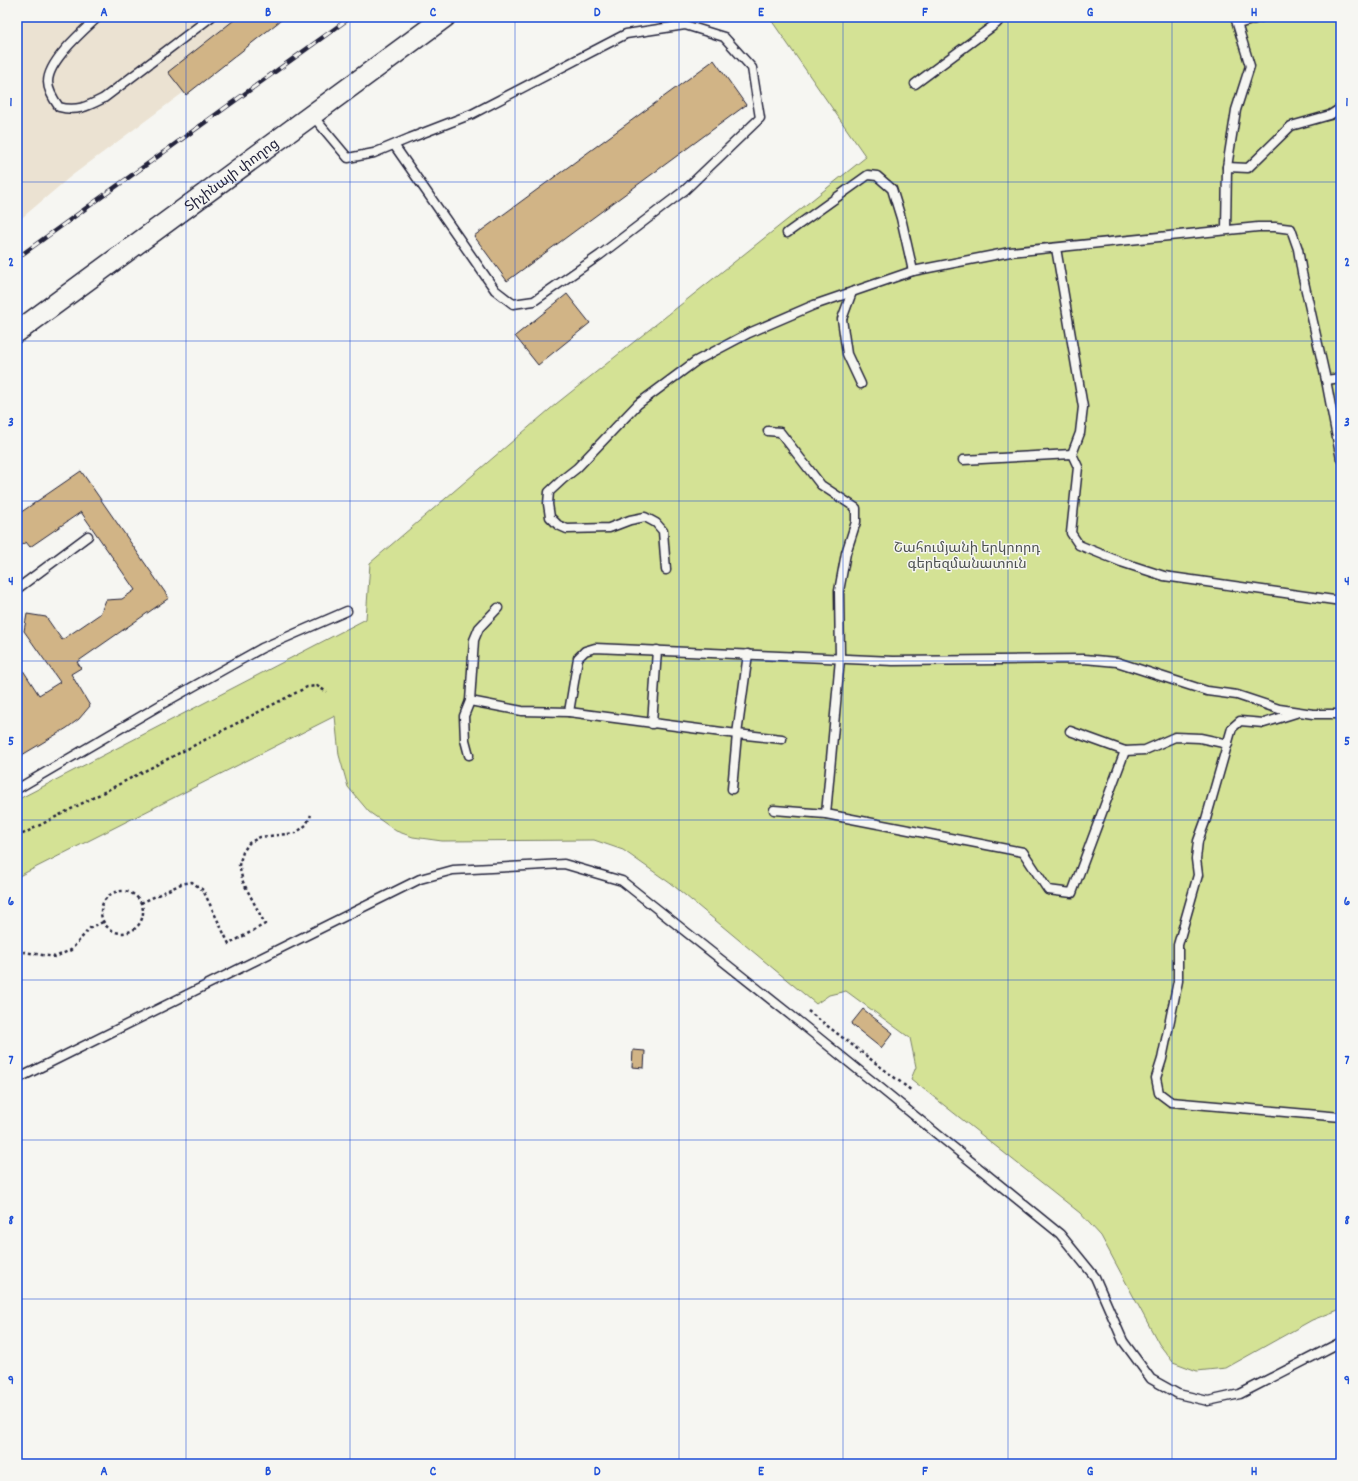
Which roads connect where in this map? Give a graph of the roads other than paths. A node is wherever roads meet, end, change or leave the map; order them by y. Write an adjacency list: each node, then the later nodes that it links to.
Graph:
1 (98, 17): 2 (lane)
2 (211, 17)
3 (445, 17): 9 (street, Տիչինայի փողոց)
4 (1002, 17): 7 (lane)
5 (1262, 17): 6 (lane)
6 (1237, 21): 11 (lane)
7 (915, 84)
8 (1341, 108): 11 (lane)
9 (312, 115): 10 (lane); 17 (street, Տիչինայի փողոց)
10 (394, 145): 10 (lane)
11 (1227, 167): 12 (lane)
12 (1226, 230): 14 (lane); 19 (lane)
13 (787, 232): 15 (lane)
14 (1056, 248): 15 (lane); 22 (lane)
15 (913, 271): 16 (lane)
16 (852, 292): 20 (lane); 26 (lane)
17 (17, 332)
18 (1341, 378): 19 (lane)
19 (1326, 380): 23 (lane)
20 (861, 384)
21 (768, 431): 33 (lane)
22 (1072, 454): 24 (lane); 28 (lane)
23 (1341, 459)
24 (963, 460)
25 (88, 536): 27 (lane)
26 (666, 570)
27 (17, 589)
28 (1341, 601)
29 (498, 608): 34 (lane)
30 (347, 611): 45 (lane)
31 (657, 650): 32 (lane); 35 (lane); 38 (lane)
32 (748, 654): 33 (lane); 40 (lane)
33 (840, 659): 36 (lane); 48 (lane)
34 (470, 701): 35 (lane); 44 (lane)
35 (569, 712): 38 (lane)
36 (1297, 712): 37 (lane); 42 (lane)
37 (1341, 714)
38 (652, 724): 40 (lane)
39 (1070, 731): 43 (lane)
40 (736, 734): 41 (lane); 46 (lane)
41 (782, 738)
42 (1228, 744): 43 (lane); 50 (lane)
43 (1125, 751): 48 (lane)
44 (469, 755)
45 (17, 789)
46 (732, 789)
47 (774, 810): 48 (lane)
48 (826, 814)
49 (17, 1079): 51 (lane)
50 (1341, 1117)
51 (1341, 1342)

